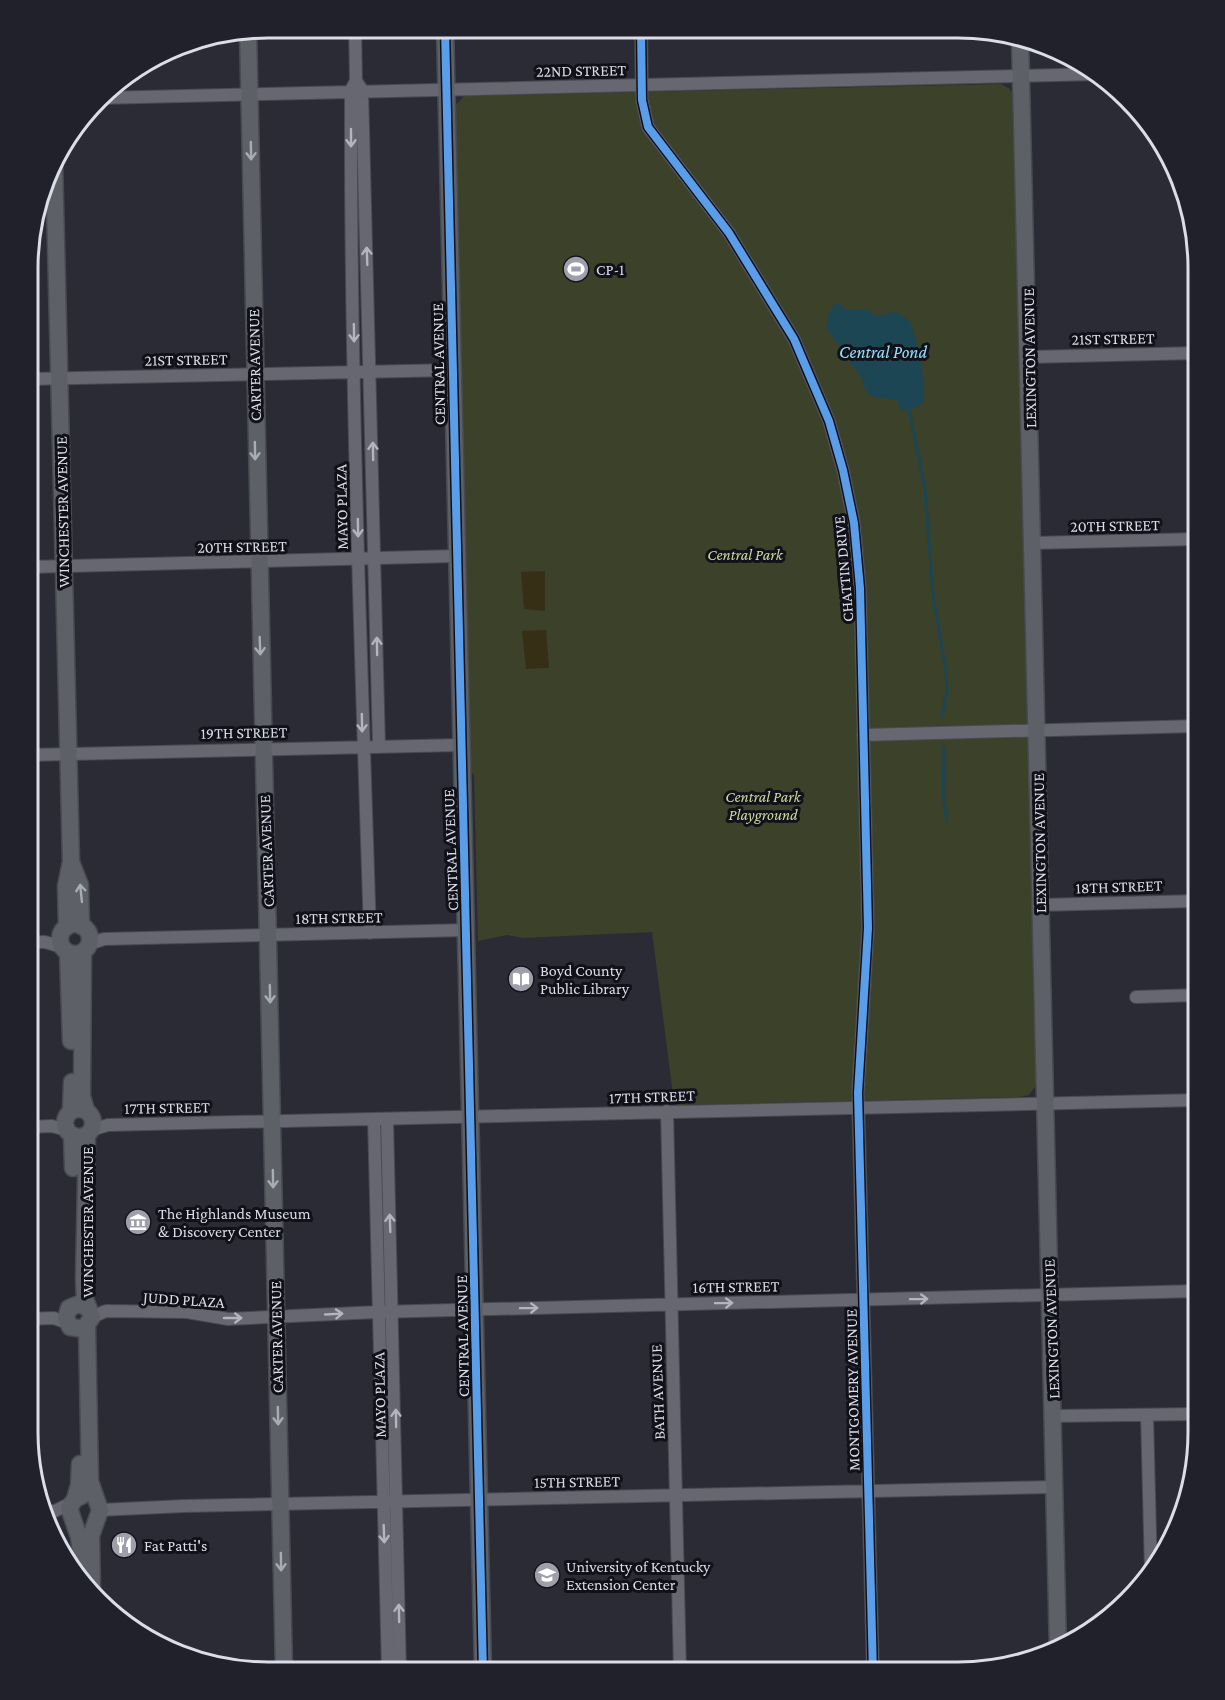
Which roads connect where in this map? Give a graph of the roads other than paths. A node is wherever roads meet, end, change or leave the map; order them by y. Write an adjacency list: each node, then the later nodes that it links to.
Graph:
1 (248, 38): 11 (street, CARTER AVENUE)
2 (355, 38): 9 (street, MAYO PLAZA)
3 (445, 38): 10 (street, CENTRAL AVENUE)
4 (641, 38): 8 (street)
5 (1020, 46): 7 (street, LEXINGTON AVENUE)
6 (1083, 75): 7 (street, 22ND STREET)
7 (1021, 77): 8 (street, 22ND STREET); 15 (street, LEXINGTON AVENUE)
8 (642, 85): 10 (street, 22ND STREET); 32 (street, CHATTIN DRIVE)
9 (357, 87): 10 (street, 22ND STREET); 11 (street, 22ND STREET); 17 (street, MAYO PLAZA, one-way to 9); 18 (street, MAYO PLAZA, one-way to 18)
10 (446, 90): 16 (street, CENTRAL AVENUE)
11 (250, 93): 12 (street, 22ND STREET); 19 (street, CARTER AVENUE, one-way to 19)
12 (113, 98)
13 (54, 181): 21 (street, WINCHESTER AVENUE)
14 (1188, 353): 15 (street, 21ST STREET)
15 (1029, 357): 23 (street, LEXINGTON AVENUE)
16 (452, 370): 17 (street, 21ST STREET); 24 (street, CENTRAL AVENUE)
17 (371, 372): 18 (street, 21ST STREET); 25 (street, MAYO PLAZA, one-way to 17)
18 (354, 373): 19 (street, 21ST STREET); 26 (street, MAYO PLAZA, one-way to 26)
19 (254, 374): 21 (street, 21ST STREET); 27 (street, CARTER AVENUE, one-way to 27)
20 (38, 379): 21 (street, 21ST STREET)
21 (59, 379): 28 (street, WINCHESTER AVENUE)
22 (1188, 539): 23 (street, 20TH STREET)
23 (1033, 543): 31 (street, LEXINGTON AVENUE)
24 (456, 556): 25 (street, 20TH STREET); 33 (street, CENTRAL AVENUE)
25 (375, 559): 26 (street, 20TH STREET); 35 (street, MAYO PLAZA, one-way to 25)
26 (359, 560): 27 (street, 20TH STREET); 34 (street, MAYO PLAZA, one-way to 34)
27 (257, 563): 28 (street, 20TH STREET); 36 (street, CARTER AVENUE, one-way to 36)
28 (64, 566): 29 (street, 20TH STREET); 37 (street, WINCHESTER AVENUE)
29 (38, 567)
30 (1188, 726): 31 (street)
31 (1037, 730): 32 (street); 40 (street, LEXINGTON AVENUE)
32 (863, 735): 50 (street, CHATTIN DRIVE)
33 (460, 745): 35 (street, 19TH STREET); 41 (street, CENTRAL AVENUE)
34 (364, 747): 35 (street, 19TH STREET); 36 (street, 19TH STREET); 42 (street, MAYO PLAZA)
35 (379, 747)
36 (263, 748): 37 (street, 19TH STREET); 43 (street, CARTER AVENUE)
37 (67, 754): 38 (street, 19TH STREET); 44 (street, WINCHESTER AVENUE)
38 (38, 755)
39 (1188, 901): 40 (street, 18TH STREET)
40 (1040, 905): 49 (street, LEXINGTON AVENUE)
41 (466, 930): 42 (street, 18TH STREET); 52 (street, CENTRAL AVENUE)
42 (370, 933): 43 (street, 18TH STREET)
43 (268, 935): 44 (street, 18TH STREET); 55 (street, CARTER AVENUE, one-way to 55)
44 (75, 940): 45 (street, 18TH STREET); 56 (street, WINCHESTER AVENUE)
45 (38, 942)
46 (1188, 995): 47 (street)
47 (1136, 997)
48 (1188, 1100): 49 (street, 17TH STREET)
49 (1044, 1103): 50 (street, 17TH STREET); 59 (street, LEXINGTON AVENUE)
50 (859, 1108): 51 (street, 17TH STREET); 60 (street, MONTGOMERY AVENUE)
51 (667, 1111): 52 (street, 17TH STREET); 61 (street, BATH AVENUE)
52 (470, 1118): 54 (street, 17TH STREET); 62 (street, CENTRAL AVENUE)
53 (374, 1119): 54 (street, 17TH STREET); 55 (street, 17TH STREET); 63 (street, MAYO PLAZA)
54 (387, 1119): 64 (street, MAYO PLAZA, one-way to 54)
55 (272, 1121): 56 (street, 17TH STREET); 66 (street, CARTER AVENUE, one-way to 66)
56 (76, 1124): 57 (street, 17TH STREET); 65 (street, WINCHESTER AVENUE)
57 (38, 1126)
58 (1188, 1292): 59 (street, 16TH STREET)
59 (1050, 1296): 60 (street, 16TH STREET, one-way to 59); 70 (street, LEXINGTON AVENUE)
60 (864, 1300): 61 (street, 16TH STREET, one-way to 60); 72 (street, MONTGOMERY AVENUE)
61 (671, 1304): 62 (street, 16TH STREET, one-way to 61); 73 (street, BATH AVENUE)
62 (474, 1309): 64 (street, 16TH STREET); 74 (street, CENTRAL AVENUE)
63 (378, 1312): 64 (street, 16TH STREET); 66 (street, 16TH STREET, one-way to 63); 75 (street, MAYO PLAZA)
64 (393, 1312): 76 (street, MAYO PLAZA, one-way to 64)
65 (75, 1317): 66 (street, JUDD PLAZA, one-way to 66); 67 (street); 78 (street, WINCHESTER AVENUE); 80 (street, WINCHESTER AVENUE)
66 (275, 1317): 77 (street, CARTER AVENUE, one-way to 77)
67 (38, 1318)
68 (1188, 1414): 69 (street)
69 (1147, 1415): 70 (street); 81 (street)
70 (1053, 1416): 71 (street, LEXINGTON AVENUE)
71 (1055, 1487): 72 (street, 15TH STREET); 84 (street, LEXINGTON AVENUE)
72 (867, 1492): 73 (street, 15TH STREET); 90 (street, MONTGOMERY AVENUE)
73 (677, 1496): 74 (street, 15TH STREET); 89 (street, BATH AVENUE)
74 (479, 1500): 76 (street, 15TH STREET); 88 (street, CENTRAL AVENUE)
75 (383, 1502): 76 (street, 15TH STREET); 77 (street, 15TH STREET); 86 (street, MAYO PLAZA, one-way to 86)
76 (398, 1502): 87 (street, MAYO PLAZA, one-way to 76)
77 (280, 1504): 78 (street, 15TH STREET); 85 (street, CARTER AVENUE, one-way to 85)
78 (96, 1510): 80 (street); 80 (street); 83 (street, WINCHESTER AVENUE)
79 (52, 1511): 80 (street)
80 (73, 1511): 82 (street, WINCHESTER AVENUE)
81 (1151, 1557)
82 (82, 1569)
83 (92, 1580)
84 (1058, 1640)
85 (284, 1662)
86 (388, 1662)
87 (400, 1662)
88 (483, 1662)
89 (681, 1662)
90 (873, 1662)

